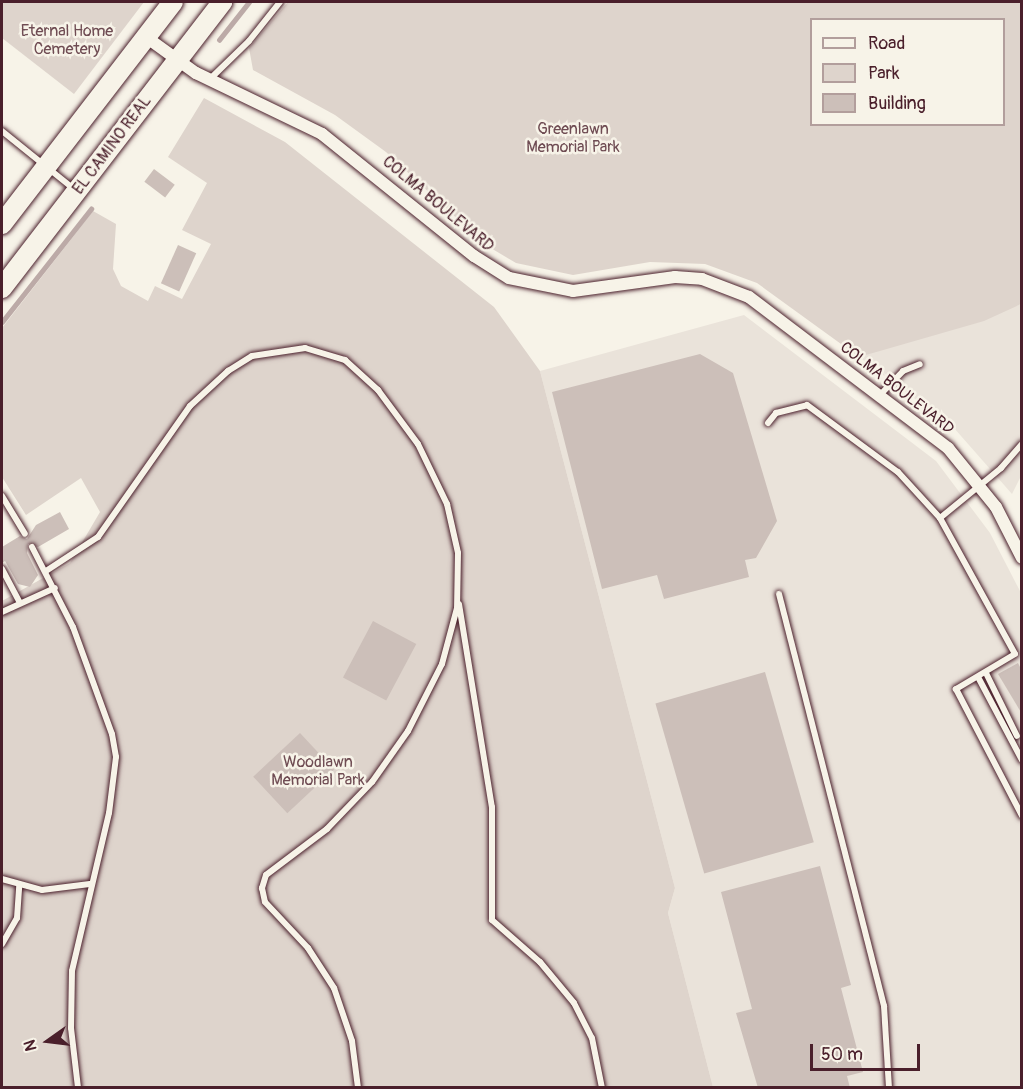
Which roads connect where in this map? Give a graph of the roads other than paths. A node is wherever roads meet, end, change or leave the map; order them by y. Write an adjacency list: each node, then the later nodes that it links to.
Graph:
1 (173, 2): 4 (main road)
2 (222, 2): 5 (main road, EL CAMINO REAL)
3 (280, 2): 6 (lane)
4 (146, 37): 5 (street, COLMA BOULEVARD); 8 (main road)
5 (177, 60): 6 (street, COLMA BOULEVARD); 9 (main road, EL CAMINO REAL)
6 (210, 79): 13 (street, COLMA BOULEVARD)
7 (2, 131): 8 (lane)
8 (45, 167): 9 (lane); 10 (main road)
9 (77, 191): 11 (main road, EL CAMINO REAL)
10 (2, 224)
11 (2, 288)
12 (920, 364): 13 (lane)
13 (880, 395): 16 (street, COLMA BOULEVARD)
14 (768, 423): 18 (lane)
15 (1022, 444): 16 (lane)
16 (981, 485): 18 (lane); 21 (street, COLMA BOULEVARD)
17 (2, 496): 19 (lane)
18 (940, 518): 29 (lane)
19 (25, 534)
20 (32, 547): 23 (lane)
21 (1022, 558)
22 (2, 569): 27 (lane)
23 (46, 571): 24 (lane); 25 (lane)
24 (55, 588): 27 (lane); 36 (lane)
25 (458, 589): 40 (lane); 41 (lane)
26 (779, 594): 42 (lane)
27 (19, 601): 28 (lane)
28 (2, 612)
29 (1018, 654): 30 (lane)
30 (986, 673): 31 (lane); 32 (lane)
31 (978, 677): 33 (lane); 34 (lane)
32 (1017, 736)
33 (1022, 760)
34 (1022, 816)
35 (2, 879): 37 (lane)
36 (90, 884): 37 (lane); 39 (lane)
37 (19, 886): 38 (lane)
38 (2, 944)
39 (78, 1088)
40 (358, 1088)
41 (602, 1088)
42 (889, 1088)

